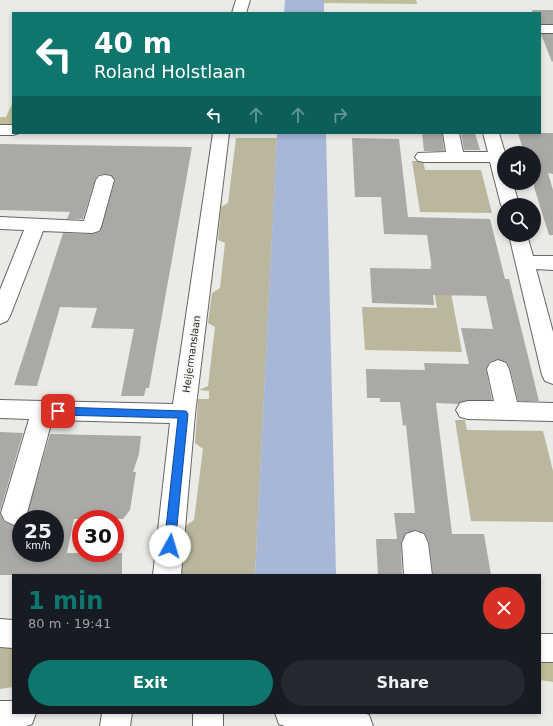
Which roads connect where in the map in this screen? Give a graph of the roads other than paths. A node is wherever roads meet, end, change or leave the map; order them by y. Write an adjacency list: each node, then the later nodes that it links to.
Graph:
1 (243, 0): 2 (street)
2 (239, 12)
3 (541, 29): 4 (street)
4 (553, 29)
5 (0, 130): 6 (street)
6 (12, 130)
7 (221, 134): 28 (street, Heijermanslaan)
8 (451, 134): 12 (street)
9 (491, 134): 10 (street)
10 (497, 154)
11 (424, 157): 12 (street)
12 (456, 157): 13 (street)
13 (497, 158)
14 (105, 180): 16 (street)
15 (0, 223): 16 (street)
16 (35, 225): 20 (street)
17 (520, 242): 18 (street)
18 (525, 262): 19 (street); 22 (street)
19 (553, 263)
20 (0, 316)
21 (498, 369): 26 (street)
22 (553, 375)
23 (0, 409): 24 (street)
24 (43, 410): 28 (street); 29 (street)
25 (468, 410): 26 (street)
26 (507, 410): 27 (street)
27 (553, 412)
28 (183, 414): 31 (street, Heijermanslaan)
29 (15, 510)
30 (415, 544): 32 (street)
31 (167, 574)
32 (418, 574)
33 (0, 634): 34 (street)
34 (12, 634)
35 (541, 648): 36 (street)
36 (553, 648)
37 (117, 714): 40 (street)
38 (208, 714): 41 (street)
39 (294, 714): 42 (street)
40 (116, 726)
41 (208, 726)
42 (338, 726)

